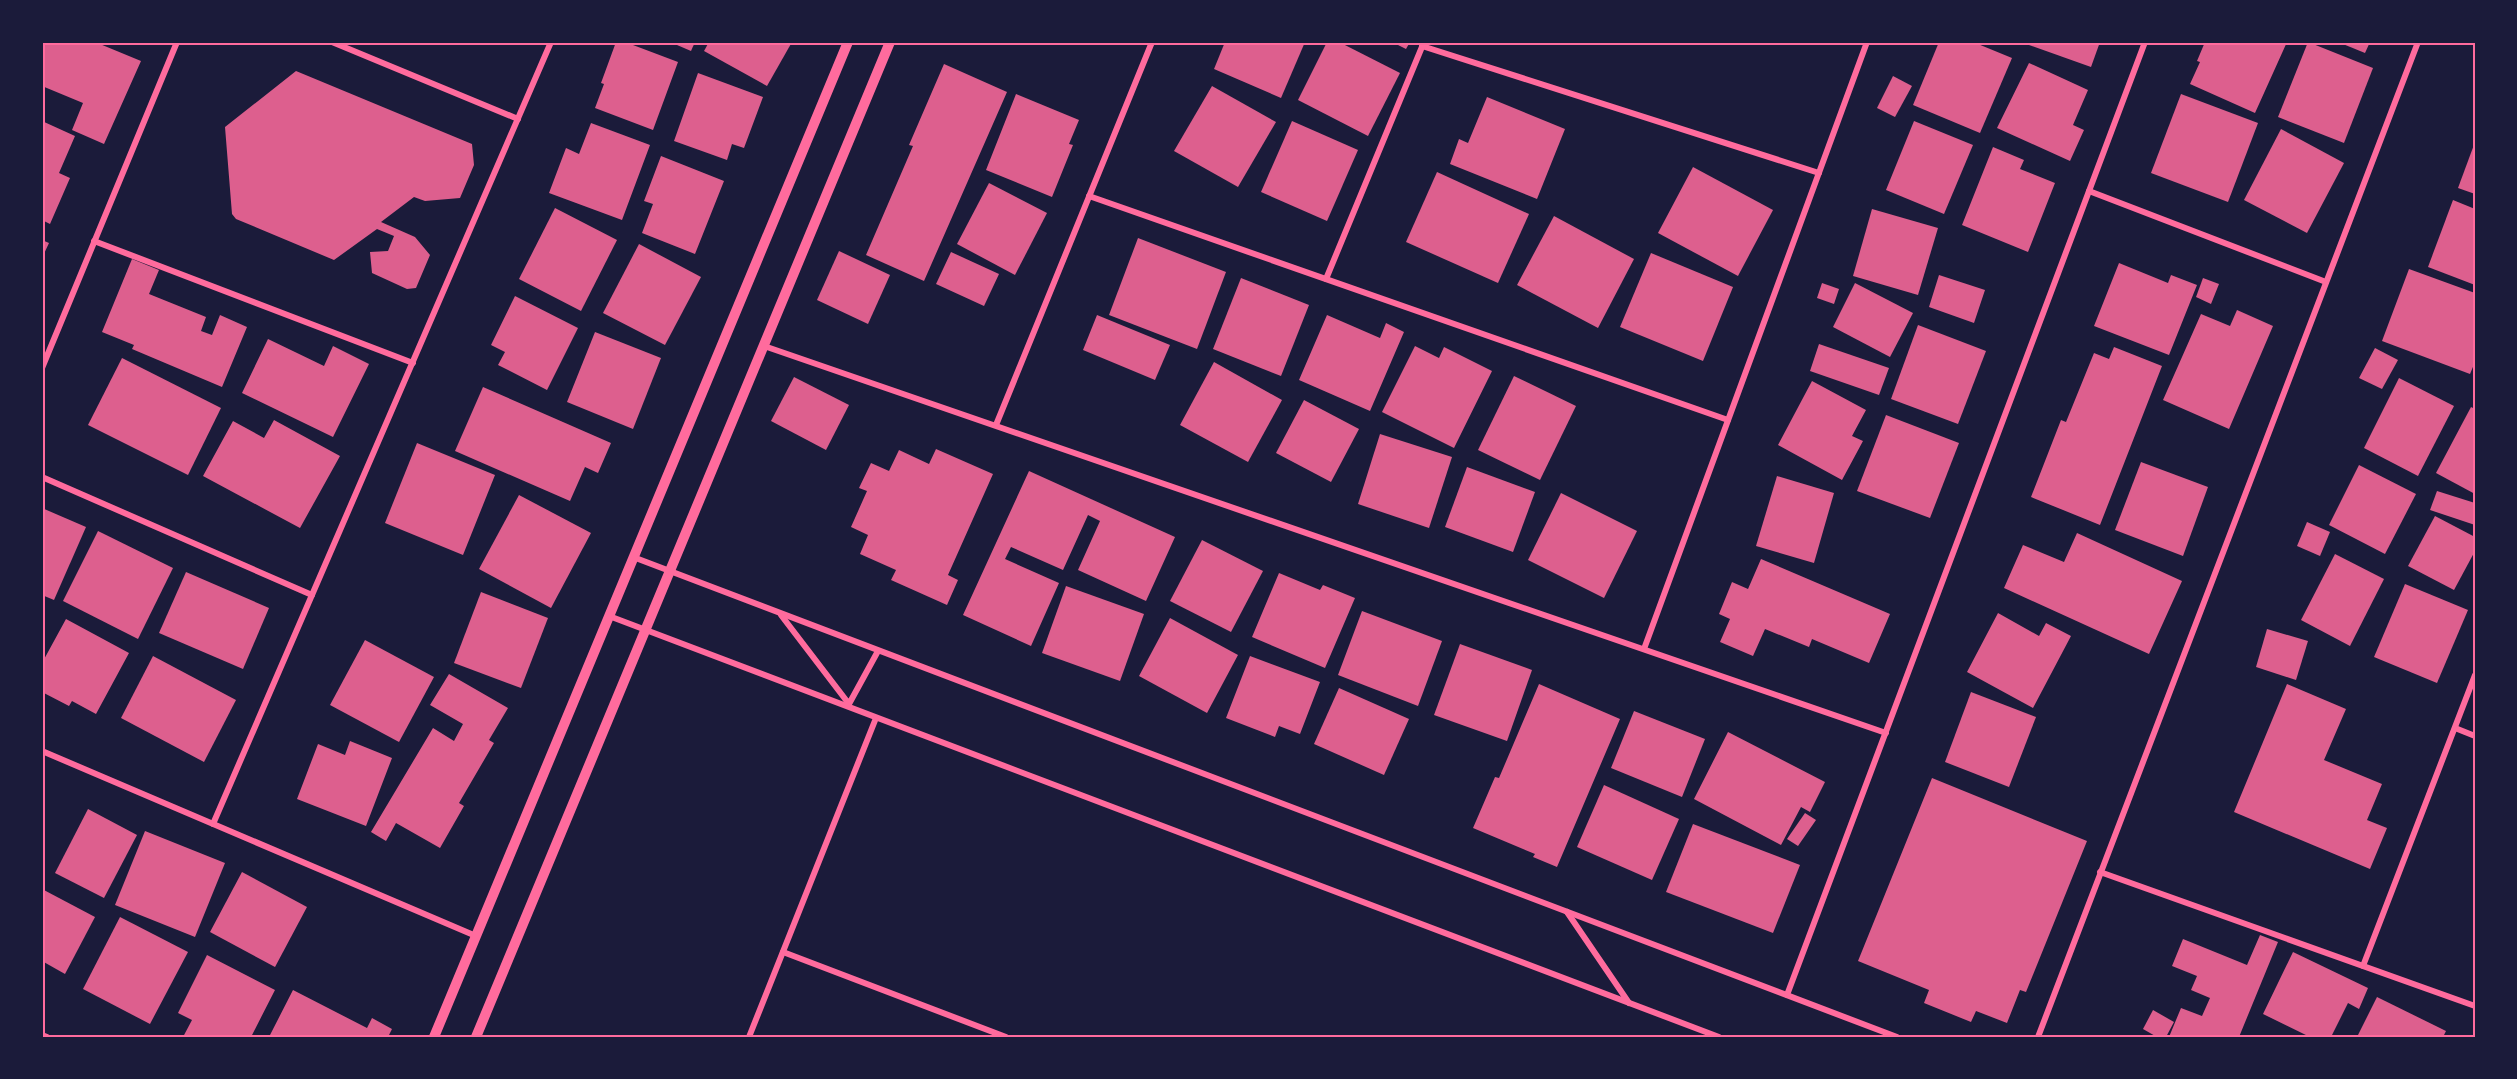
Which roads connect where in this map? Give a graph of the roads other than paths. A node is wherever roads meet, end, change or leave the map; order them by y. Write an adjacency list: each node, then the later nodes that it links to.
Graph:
1 (177, 42): 15 (street)
2 (332, 42): 11 (street)
3 (551, 42): 11 (street)
4 (848, 42): 24 (street)
5 (890, 42): 18 (street)
6 (1152, 42): 14 (street)
7 (1867, 42): 12 (street)
8 (2145, 42): 13 (street)
9 (2418, 42): 17 (street)
10 (1423, 44): 12 (street); 16 (street)
11 (518, 119): 19 (street)
12 (1819, 173): 21 (street)
13 (2089, 191): 17 (street); 35 (street)
14 (1089, 196): 16 (street); 22 (street)
15 (94, 241): 19 (street); 20 (street)
16 (1326, 279): 21 (street)
17 (2326, 282): 39 (street)
18 (764, 345): 22 (street); 25 (street)
19 (412, 363): 26 (street)
20 (42, 368)
21 (1728, 420): 30 (street)
22 (996, 425): 30 (street)
23 (42, 477): 26 (street)
24 (633, 557): 25 (street); 28 (street)
25 (669, 572): 27 (street); 29 (street)
26 (312, 595): 38 (street)
27 (781, 614): 31 (street); 31 (street)
28 (609, 616): 29 (street); 41 (street)
29 (645, 630): 33 (street); 50 (street)
30 (1644, 649): 35 (street)
31 (878, 651): 40 (street)
32 (2475, 675): 34 (street)
33 (876, 718): 42 (street); 45 (street)
34 (2455, 728): 36 (street); 43 (street)
35 (1886, 733): 44 (street)
36 (2475, 736)
37 (42, 751): 38 (street)
38 (213, 824): 41 (street)
39 (2100, 872): 43 (street); 55 (street)
40 (1566, 911): 44 (street); 45 (street)
41 (476, 936): 49 (street)
42 (783, 952): 51 (street); 52 (street)
43 (2363, 966): 46 (street)
44 (1787, 995): 54 (street)
45 (1629, 1003): 53 (street)
46 (2475, 1006)
47 (42, 1035): 48 (street)
48 (47, 1037)
49 (434, 1037)
50 (476, 1037)
51 (749, 1037)
52 (1006, 1037)
53 (1719, 1037)
54 (1898, 1037)
55 (2038, 1037)

